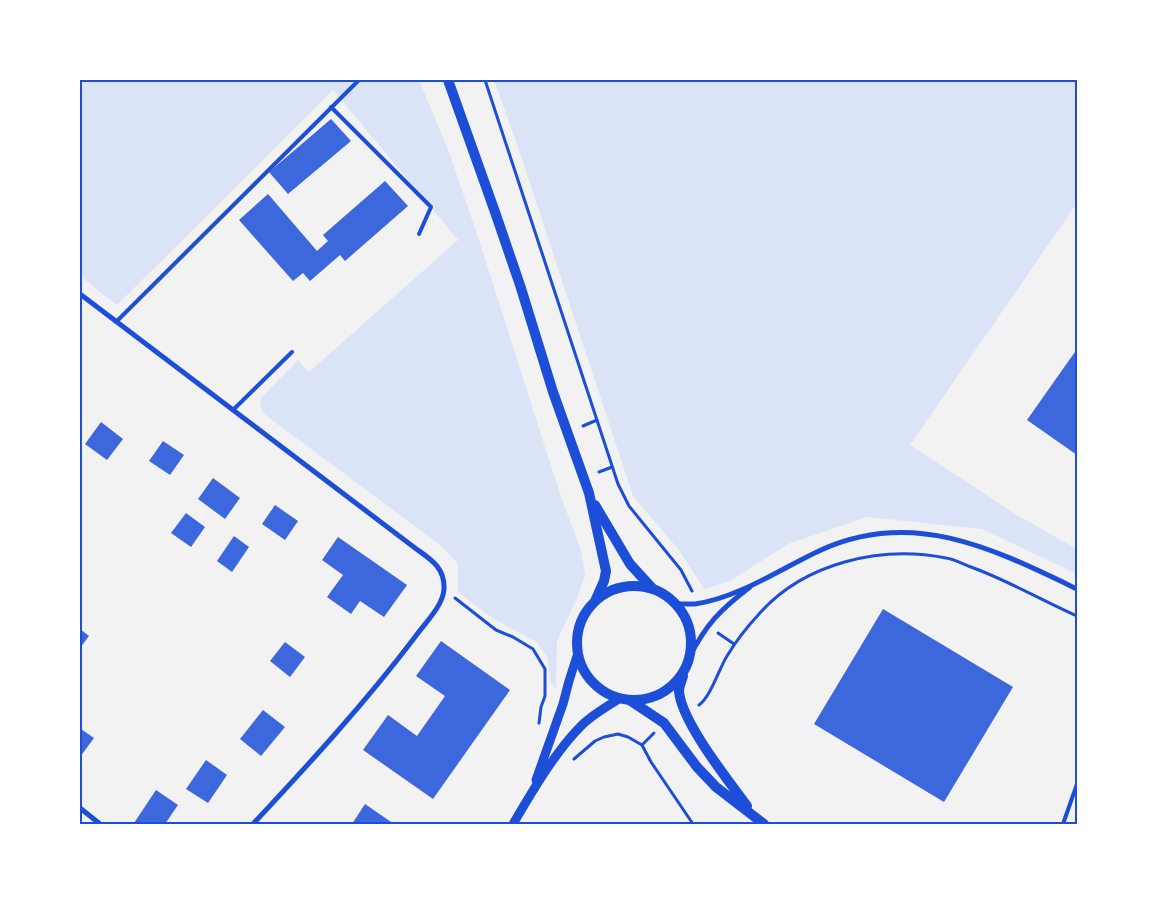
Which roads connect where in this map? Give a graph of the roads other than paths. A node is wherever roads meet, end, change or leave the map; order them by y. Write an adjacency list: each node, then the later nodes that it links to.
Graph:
1 (359, 80): 3 (lane)
2 (448, 80): 9 (main road)
3 (331, 107): 4 (lane); 6 (lane)
4 (419, 234)
5 (80, 294): 6 (street)
6 (116, 322): 8 (street)
7 (292, 352): 8 (lane)
8 (233, 410): 25 (street)
9 (589, 493): 11 (main road); 13 (main road)
10 (754, 584): 12 (street); 14 (street); 16 (street)
11 (652, 588): 13 (main road); 14 (main road)
12 (1077, 589)
13 (596, 599): 15 (main road)
14 (676, 604): 16 (main road)
15 (577, 656): 18 (main road); 21 (street)
16 (689, 658): 17 (main road)
17 (684, 670): 19 (main road); 23 (main road)
18 (619, 699): 19 (main road); 21 (street)
19 (631, 700): 23 (main road)
20 (1077, 784): 28 (lane)
21 (532, 792): 26 (street)
22 (80, 808): 24 (street)
23 (754, 815): 27 (main road)
24 (100, 824)
25 (253, 824)
26 (513, 824)
27 (764, 824)
28 (1062, 824)

